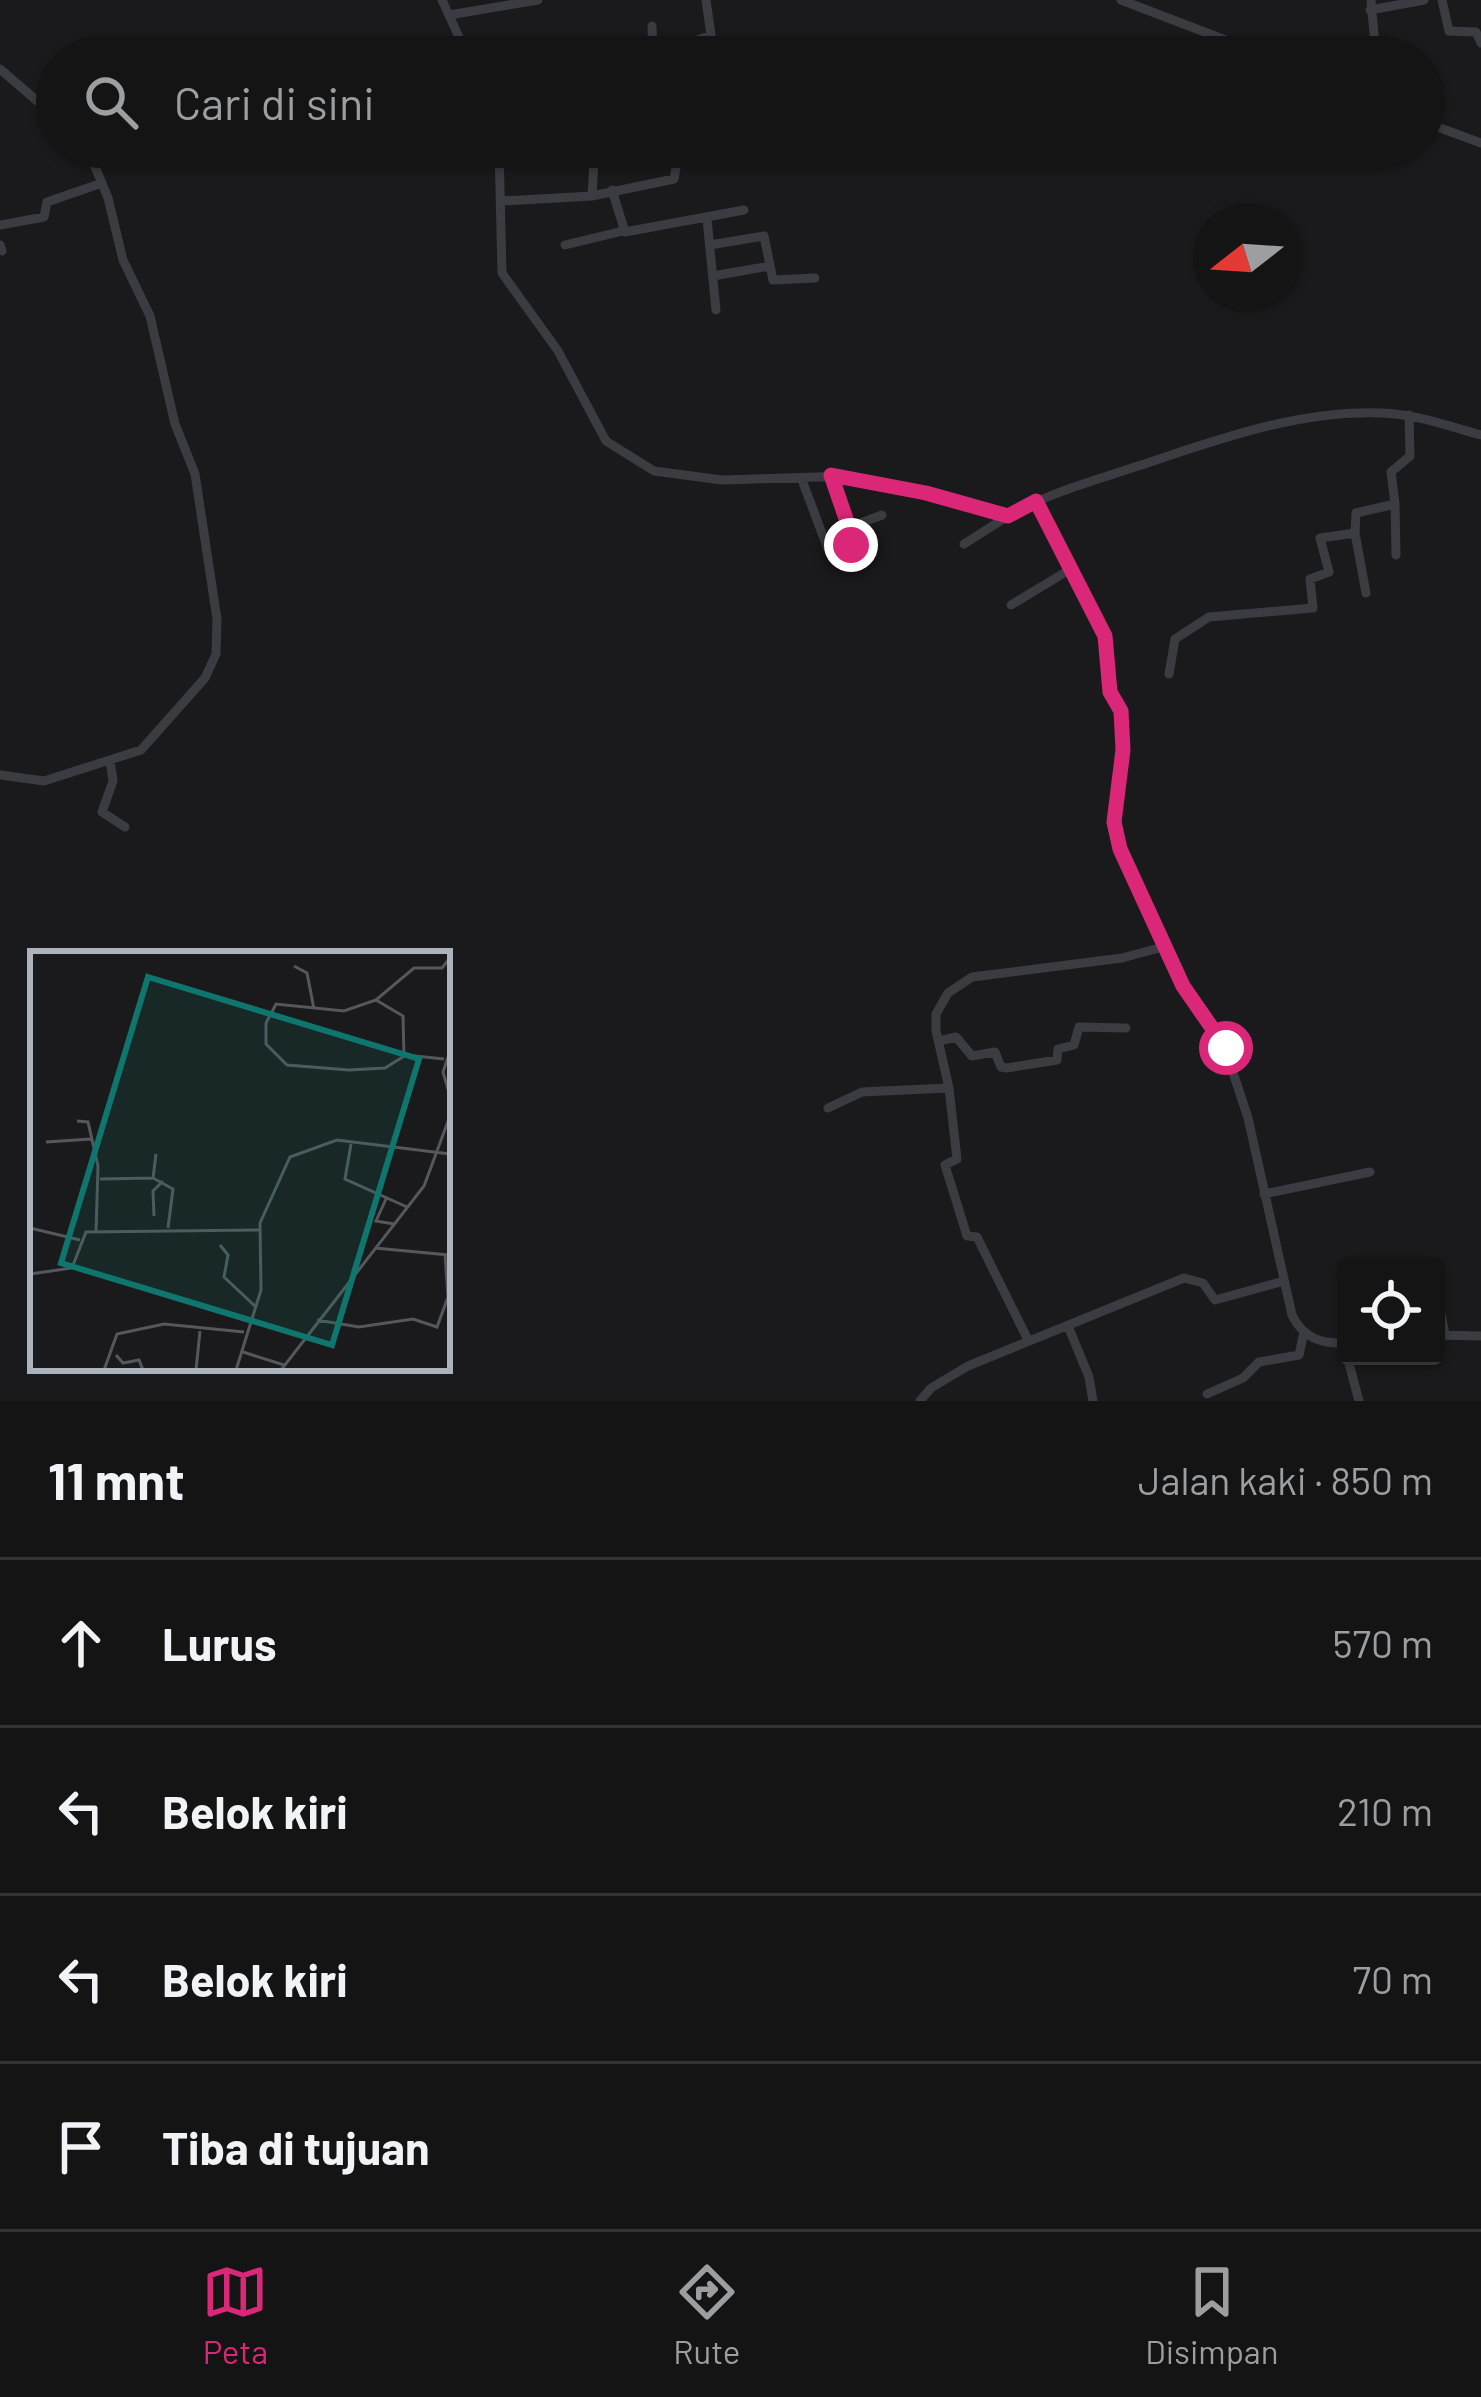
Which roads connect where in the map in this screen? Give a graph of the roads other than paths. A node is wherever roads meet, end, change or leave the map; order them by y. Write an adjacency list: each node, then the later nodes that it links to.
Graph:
1 (442, 0): 8 (street)
2 (538, 0): 8 (street)
3 (706, 0): 12 (street)
4 (1121, 0): 13 (street)
5 (1424, 0): 7 (street)
6 (1442, 0): 15 (street)
7 (1370, 5): 14 (street)
8 (449, 15): 10 (street)
9 (652, 26): 11 (street)
10 (458, 36)
11 (652, 36)
12 (708, 36)
13 (1215, 36)
14 (1374, 36)
15 (1481, 43)
16 (2, 74): 17 (street)
17 (36, 101)
18 (1445, 130): 19 (street)
19 (1481, 143)
20 (96, 168): 24 (street)
21 (500, 168): 27 (street)
22 (594, 168): 26 (street)
23 (676, 168): 25 (street)
24 (102, 183): 30 (street); 54 (street)
25 (612, 190): 26 (street); 31 (street)
26 (592, 196): 27 (street)
27 (502, 201): 41 (street)
28 (744, 210): 29 (street)
29 (707, 219): 31 (street); 33 (street)
30 (0, 225)
31 (623, 231): 32 (street)
32 (565, 245)
33 (710, 245): 34 (street); 35 (street)
34 (770, 266): 35 (street); 36 (street)
35 (713, 276): 37 (street)
36 (815, 278)
37 (716, 310)
38 (1409, 415): 39 (street); 42 (street); 43 (street)
39 (1481, 435)
40 (831, 475): 41 (street); 45 (street); 46 (street)
41 (802, 480): 46 (street)
42 (1036, 501): 45 (street); 50 (street)
43 (1395, 504): 47 (street); 49 (street)
44 (882, 515): 46 (street)
45 (1008, 516): 48 (street)
46 (850, 527)
47 (1355, 533): 51 (street); 53 (street)
48 (964, 544)
49 (1396, 555)
50 (1069, 570): 52 (street); 57 (street)
51 (1366, 592)
52 (1011, 605)
53 (1169, 674)
54 (110, 760): 55 (street); 56 (street)
55 (0, 776)
56 (125, 827)
57 (1163, 946): 59 (street); 63 (street)
58 (1126, 1028): 59 (street)
59 (940, 1041): 60 (street)
60 (949, 1088): 61 (street); 69 (street)
61 (828, 1108)
62 (1370, 1172): 63 (street)
63 (1264, 1194): 64 (street)
64 (1284, 1281): 65 (street); 66 (street)
65 (1068, 1326): 69 (street); 74 (street)
66 (1304, 1333): 70 (street); 72 (street)
67 (1480, 1333): 68 (street)
68 (1445, 1335)
69 (1028, 1340): 73 (street)
70 (1337, 1347)
71 (1350, 1365): 75 (street)
72 (1207, 1394)
73 (920, 1401)
74 (1094, 1401)
75 (1359, 1401)

